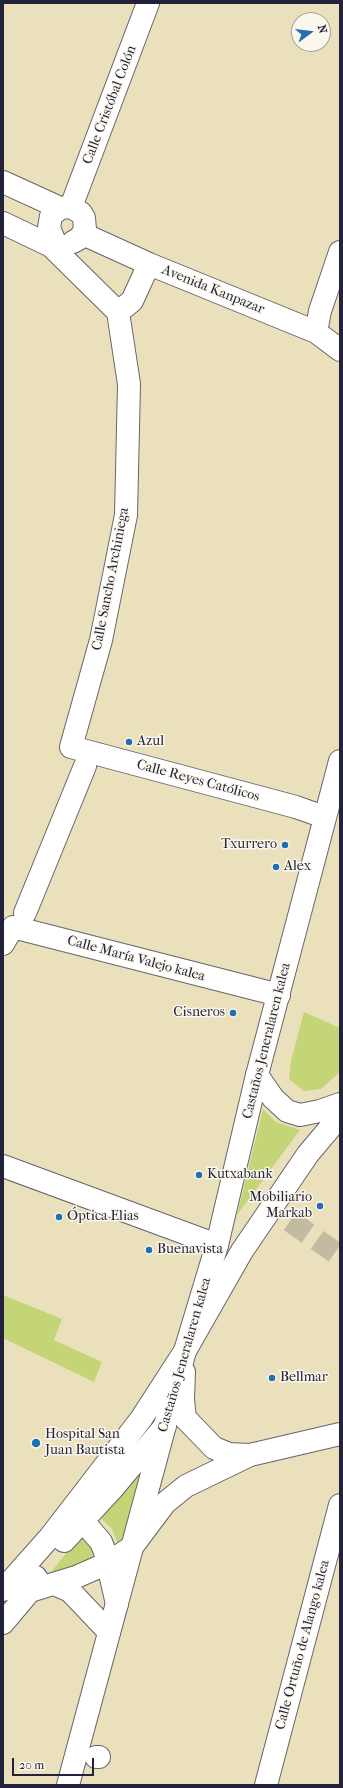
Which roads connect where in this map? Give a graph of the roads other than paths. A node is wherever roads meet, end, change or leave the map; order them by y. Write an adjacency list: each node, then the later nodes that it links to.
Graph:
1 (148, 3): 3 (street, Calle Cristóbal Colón)
2 (3, 182): 3 (street)
3 (66, 208): 5 (street); 6 (street)
4 (9, 226): 6 (street)
5 (83, 234): 6 (street); 8 (street, Avenida Kanpazar)
6 (54, 241): 9 (street)
7 (340, 252): 10 (street)
8 (149, 264): 9 (street); 10 (street, Avenida Kanpazar)
9 (118, 312): 12 (street, Calle Sancho Archiniega)
10 (316, 332): 11 (street, Avenida Kanpazar)
11 (340, 350)
12 (71, 747): 15 (street, Calle Reyes Católicos)
13 (340, 761): 15 (street, Castaños Jeneralaren kalea)
14 (85, 766): 16 (street)
15 (324, 817): 18 (street, Castaños Jeneralaren kalea)
16 (25, 913)
17 (3, 944): 18 (street, Calle María Valejo kalea)
18 (278, 995): 19 (street, Castaños Jeneralaren kalea)
19 (257, 1075): 20 (street); 23 (street, Castaños Jeneralaren kalea)
20 (340, 1104)
21 (340, 1116): 24 (street)
22 (3, 1166): 23 (street)
23 (217, 1245): 24 (street, Castaños Jeneralaren kalea)
24 (185, 1351): 25 (street, Castaños Jeneralaren kalea); 27 (street); 29 (street)
25 (165, 1426): 29 (street); 31 (street, Castaños Jeneralaren kalea)
26 (340, 1434): 27 (street)
27 (250, 1455): 31 (street)
28 (340, 1504): 30 (street, Calle Ortuño de Alango kalea)
29 (73, 1520): 32 (street); 34 (street); 35 (street)
30 (336, 1532): 40 (street, Calle Ortuño de Alango kalea)
31 (132, 1547): 32 (street); 36 (street, Castaños Jeneralaren kalea)
32 (108, 1563): 33 (street); 36 (street)
33 (54, 1584): 35 (street); 38 (street)
34 (3, 1590)
35 (30, 1591): 37 (street)
36 (117, 1604): 38 (street, Castaños Jeneralaren kalea)
37 (3, 1623)
38 (109, 1632): 39 (street, Castaños Jeneralaren kalea)
39 (68, 1785)
40 (266, 1785)

